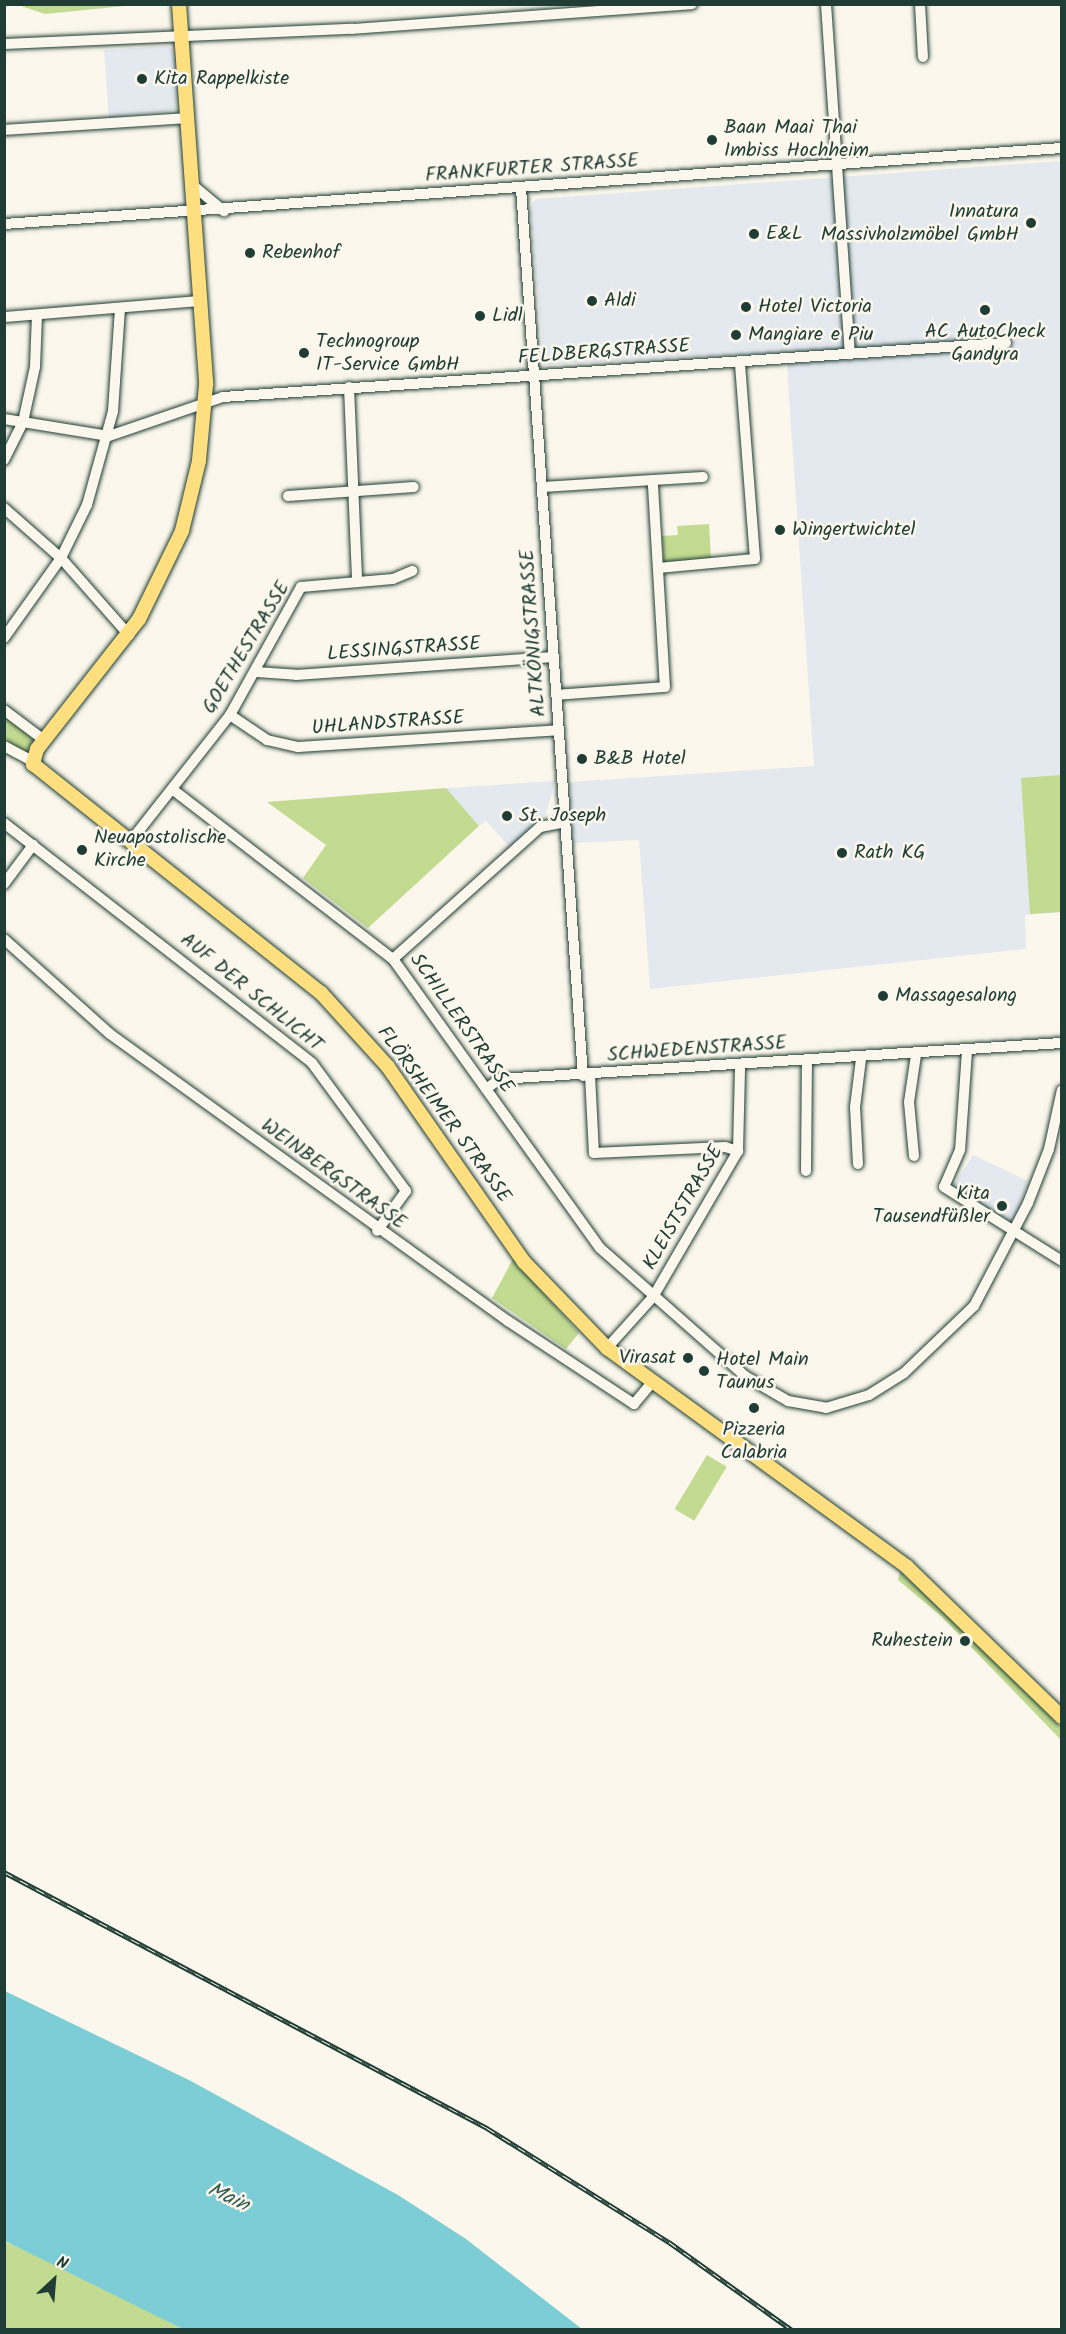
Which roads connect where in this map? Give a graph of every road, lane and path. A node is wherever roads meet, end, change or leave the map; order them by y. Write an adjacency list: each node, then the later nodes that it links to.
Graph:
1 (179, 4): 6 (main road)
2 (692, 4): 5 (street)
3 (826, 4): 12 (street)
4 (920, 4): 8 (street)
5 (677, 6): 6 (street)
6 (182, 38): 7 (street); 9 (main road)
7 (4, 44)
8 (923, 57)
9 (188, 118): 10 (street); 13 (main road)
10 (4, 130)
11 (1062, 148): 12 (street, FRANKFURTER STRASSE)
12 (837, 165): 14 (street, FRANKFURTER STRASSE); 23 (street)
13 (195, 186): 15 (street); 16 (main road)
14 (521, 188): 15 (street, FRANKFURTER STRASSE); 25 (street, ALTKÖNIGSTRASSE)
15 (224, 212): 16 (street, FRANKFURTER STRASSE)
16 (196, 213): 17 (street, FRANKFURTER STRASSE); 18 (main road)
17 (4, 224)
18 (200, 301): 19 (street); 27 (main road)
19 (120, 308): 20 (street); 30 (street)
20 (37, 315): 21 (street); 29 (street)
21 (4, 317)
22 (1006, 343): 23 (street, FELDBERGSTRASSE)
23 (850, 354): 24 (street, FELDBERGSTRASSE)
24 (740, 362): 25 (street, FELDBERGSTRASSE); 40 (street)
25 (535, 376): 26 (street, FELDBERGSTRASSE); 35 (street, ALTKÖNIGSTRASSE)
26 (349, 387): 27 (street, FELDBERGSTRASSE); 36 (street)
27 (206, 402): 30 (street, FELDBERGSTRASSE); 43 (main road)
28 (4, 418): 29 (street)
29 (23, 422): 30 (street); 31 (street)
30 (109, 436): 39 (street)
31 (4, 460)
32 (703, 477): 33 (street)
33 (653, 480): 35 (street); 40 (street)
34 (414, 487): 36 (street)
35 (543, 487): 45 (street, ALTKÖNIGSTRASSE)
36 (353, 492): 37 (street); 42 (street)
37 (288, 496)
38 (4, 508): 39 (street)
39 (61, 558): 43 (street); 44 (street)
40 (658, 568): 47 (street)
41 (412, 571): 42 (street, GOETHESTRASSE)
42 (357, 581): 46 (street, GOETHESTRASSE)
43 (129, 634): 51 (main road)
44 (4, 638)
45 (553, 657): 46 (street, LESSINGSTRASSE); 47 (street, ALTKÖNIGSTRASSE)
46 (257, 672): 49 (street, GOETHESTRASSE)
47 (556, 695): 50 (street, ALTKÖNIGSTRASSE)
48 (4, 710): 51 (street)
49 (230, 715): 50 (street, UHLANDSTRASSE); 54 (street, GOETHESTRASSE)
50 (558, 730): 55 (street, ALTKÖNIGSTRASSE)
51 (44, 740): 53 (main road)
52 (4, 746): 53 (street, FLÖRSHEIMER STRASSE)
53 (32, 761): 57 (main road, FLÖRSHEIMER STRASSE)
54 (172, 789): 57 (street, GOETHESTRASSE); 61 (street, SCHILLERSTRASSE)
55 (565, 822): 61 (street); 68 (street, ALTKÖNIGSTRASSE)
56 (4, 824): 58 (street, AUF DER SCHLICHT)
57 (130, 842): 79 (main road, FLÖRSHEIMER STRASSE)
58 (33, 845): 59 (street); 75 (street, AUF DER SCHLICHT)
59 (4, 884)
60 (4, 939): 75 (street, WEINBERGSTRASSE)
61 (393, 959): 69 (street, SCHILLERSTRASSE)
62 (1062, 1043): 63 (street, SCHWEDENSTRASSE)
63 (967, 1051): 64 (street, SCHWEDENSTRASSE); 76 (street)
64 (916, 1055): 65 (street, SCHWEDENSTRASSE); 72 (street)
65 (861, 1059): 66 (street, SCHWEDENSTRASSE); 73 (street)
66 (807, 1061): 67 (street, SCHWEDENSTRASSE); 74 (street, SCHWEDENSTRASSE)
67 (740, 1067): 68 (street, SCHWEDENSTRASSE); 71 (street, KLEISTSTRASSE)
68 (587, 1075): 69 (street, SCHWEDENSTRASSE); 71 (street, SCHWEDENSTRASSE)
69 (486, 1089): 78 (street, SCHILLERSTRASSE)
70 (1062, 1090): 76 (street, SCHILLERSTRASSE)
71 (738, 1151): 78 (street, KLEISTSTRASSE)
72 (914, 1156)
73 (858, 1164)
74 (806, 1171)
75 (377, 1231): 80 (street, WEINBERGSTRASSE)
76 (1015, 1233): 77 (street); 78 (street, SCHILLERSTRASSE)
77 (1062, 1261)
78 (653, 1297): 79 (street, KLEISTSTRASSE)
79 (607, 1348): 80 (main road, FLÖRSHEIMER STRASSE)
80 (651, 1384): 81 (main road, FLÖRSHEIMER STRASSE)
81 (1062, 1718)

